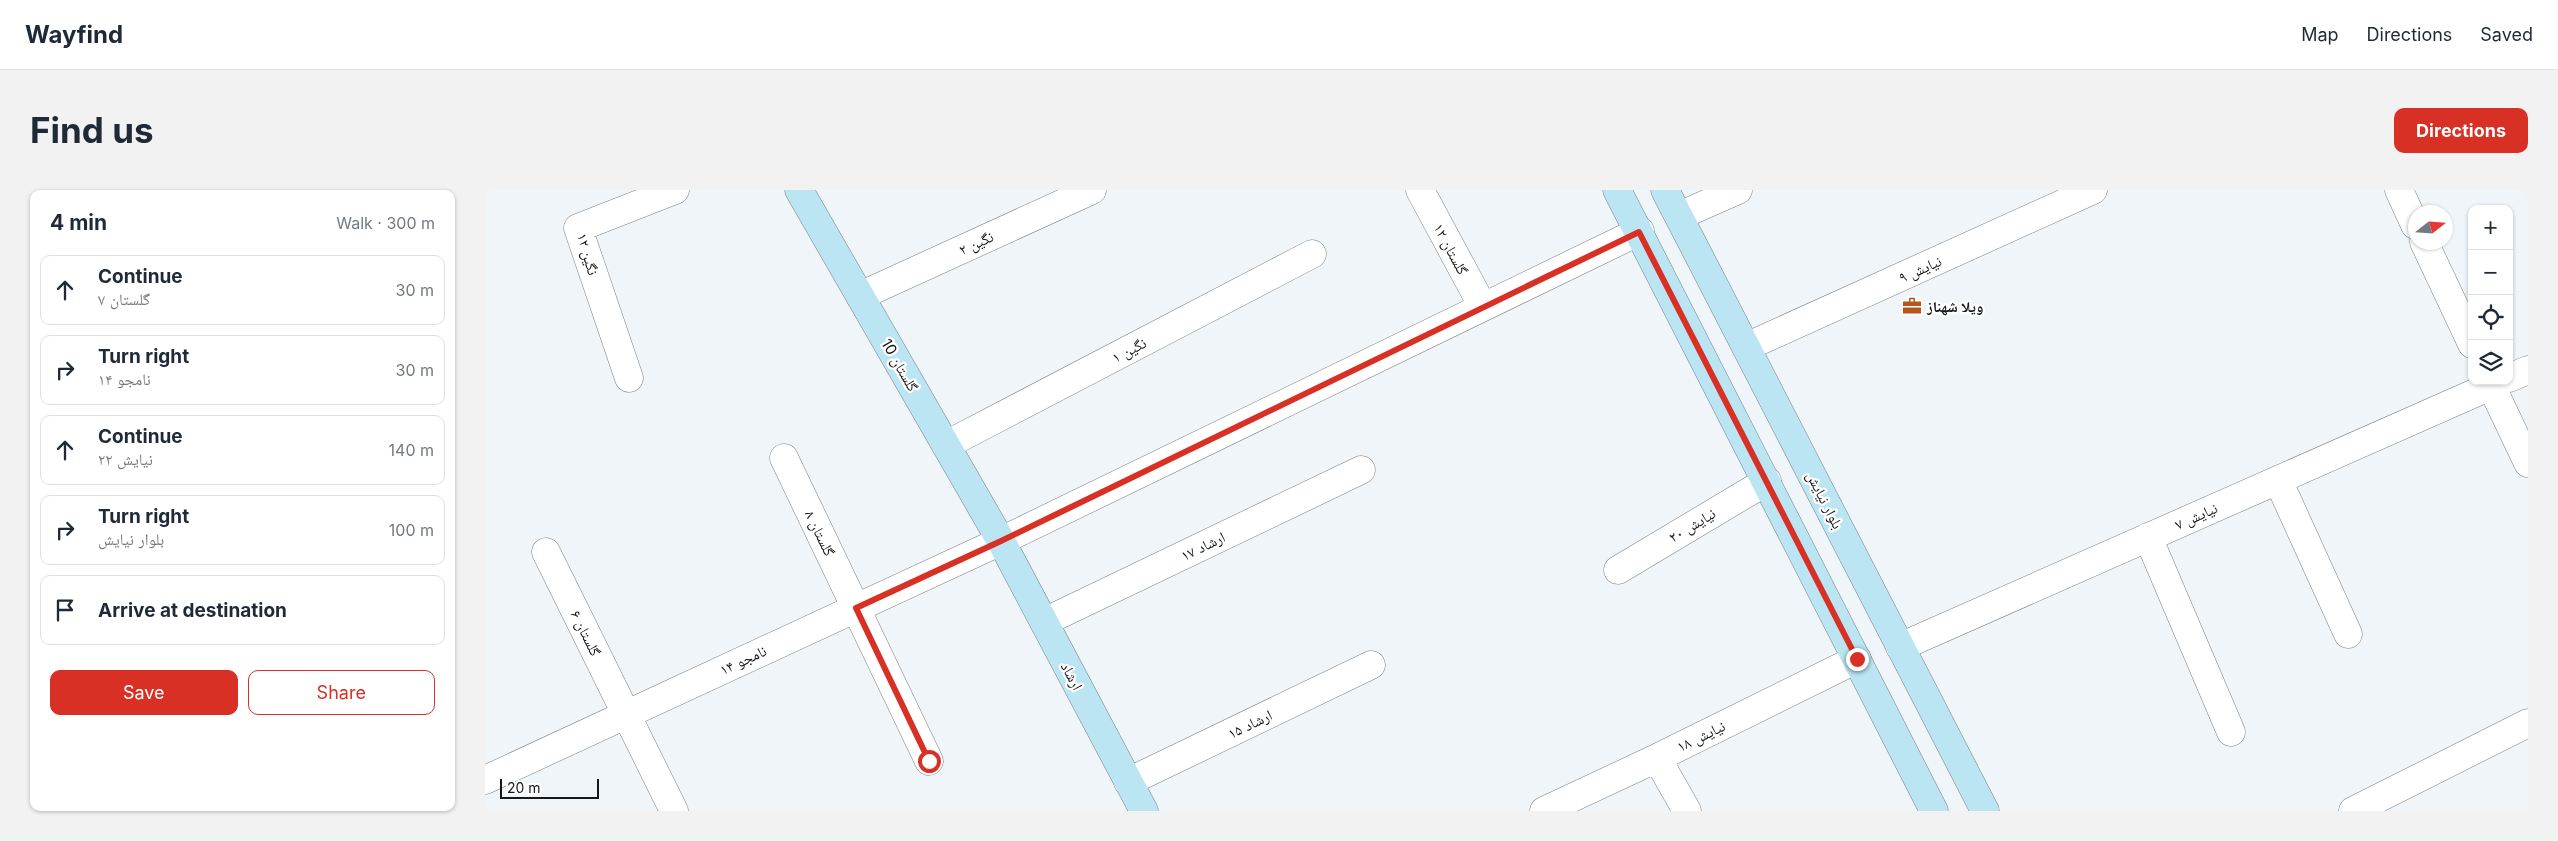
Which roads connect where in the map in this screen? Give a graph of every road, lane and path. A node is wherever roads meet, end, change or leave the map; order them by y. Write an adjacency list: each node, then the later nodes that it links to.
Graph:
1 (799, 190): 15 (main road, گلستان 10)
2 (1092, 190): 15 (street, نگین ۲)
3 (1420, 190): 16 (street, گلستان ۱۲)
4 (1617, 190): 12 (main road)
5 (1665, 190): 11 (main road, بلوار نیایش)
6 (1738, 190): 11 (street)
7 (2093, 190): 18 (street, نیایش ۹)
8 (2399, 190): 10 (street)
9 (667, 191): 21 (street, نگین ۱۲)
10 (2408, 210)
11 (1679, 216): 18 (main road, بلوار نیایش)
12 (1639, 232): 16 (street, نامجو ۱۴); 29 (main road)
13 (2428, 250): 17 (street)
14 (1312, 254): 24 (street, نگین ۱)
15 (860, 296): 24 (main road, گلستان 10)
16 (1483, 307): 31 (street, نامجو ۱۴)
17 (2470, 340)
18 (1746, 348): 37 (main road, بلوار نیایش)
19 (2528, 370): 20 (street, نیایش ۷)
20 (2513, 376)
21 (629, 378)
22 (2491, 385): 28 (street, نیایش ۷)
23 (2499, 385): 26 (street)
24 (947, 445): 31 (main road, گلستان 10)
25 (783, 458): 34 (street, گلستان ۸)
26 (2528, 463)
27 (1361, 470): 35 (street, ارشاد ۱۷)
28 (2279, 480): 30 (street, نیایش ۷); 36 (street)
29 (1767, 481): 33 (street, نیایش ۲۰); 38 (main road)
30 (2149, 537): 37 (street, نیایش ۷); 42 (street)
31 (1001, 541): 34 (street, نامجو ۱۴); 35 (main road, ارشاد)
32 (546, 552): 40 (street, گلستان ۶)
33 (1618, 570)
34 (856, 608): 40 (street, نامجو ۱۴); 44 (street, گلستان ۸)
35 (1044, 622): 46 (main road, ارشاد)
36 (2348, 634)
37 (1900, 647): 52 (main road, بلوار نیایش)
38 (1857, 659): 43 (street, نیایش ۱۸); 51 (main road)
39 (1371, 665): 46 (street, ارشاد ۱۵)
40 (626, 714): 45 (street, نامجو ۱۴); 47 (street, گلستان ۶)
41 (2528, 723): 53 (street)
42 (2231, 732)
43 (1657, 758): 49 (street, نیایش ۱۸); 50 (street)
44 (929, 761)
45 (485, 780)
46 (1128, 782): 48 (main road, ارشاد)
47 (674, 811)
48 (1144, 811)
49 (1544, 811)
50 (1687, 811)
51 (1934, 811)
52 (1985, 811)
53 (2353, 811)

